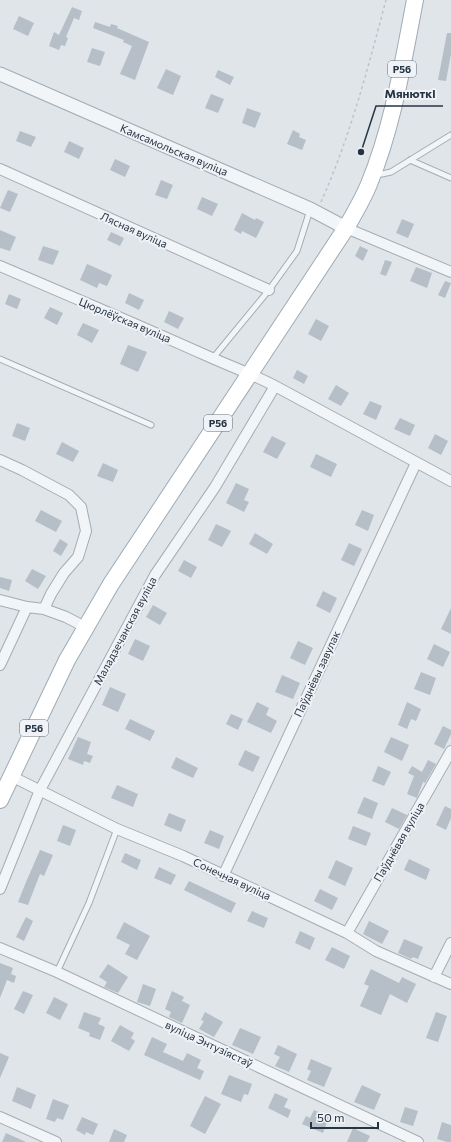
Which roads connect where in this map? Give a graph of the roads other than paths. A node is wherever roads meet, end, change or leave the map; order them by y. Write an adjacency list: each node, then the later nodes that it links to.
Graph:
1 (416, 0): 6 (main road, Р56)
2 (0, 74): 8 (street, Камсамольская вуліца)
3 (451, 135): 4 (lane)
4 (410, 160): 6 (lane); 7 (lane)
5 (0, 169): 12 (street, Лясная вуліца)
6 (373, 174): 9 (main road, Р56)
7 (451, 178)
8 (313, 211): 9 (street, Камсамольская вуліца); 12 (lane)
9 (346, 228): 11 (street); 15 (main road, Р56)
10 (0, 266): 13 (street, Цюрлёўская вуліца)
11 (451, 272)
12 (269, 290): 13 (lane)
13 (213, 358): 15 (street, Цюрлёўская вуліца)
14 (0, 359): 17 (lane)
15 (250, 373): 16 (street, Цюрлёўская вуліца); 24 (main road, Р56)
16 (275, 386): 19 (street, Цюрлёўская вуліца); 28 (street, Маладзечанская вуліца)
17 (151, 425)
18 (0, 460): 23 (street)
19 (416, 463): 20 (street, Цюрлёўская вуліца); 31 (street, Паўднёвы завулак)
20 (451, 481)
21 (0, 600): 22 (street)
22 (27, 607): 23 (street); 25 (street)
23 (44, 609): 24 (street)
24 (85, 627): 27 (main road, Р56)
25 (0, 666)
26 (451, 751): 33 (street, Паўднёвая вуліца)
27 (11, 776): 28 (street, Сонечная вуліца); 29 (main road, Р56)
28 (40, 790): 30 (street, Сонечная вуліца); 32 (street, Маладзечанская вуліца)
29 (0, 800)
30 (117, 829): 31 (street, Сонечная вуліца); 36 (lane)
31 (224, 876): 33 (street, Сонечная вуліца)
32 (0, 889)
33 (347, 933): 37 (street, Сонечная вуліца)
34 (451, 943): 37 (street)
35 (0, 948): 36 (street, вуліца Энтузіястаў)
36 (57, 972): 41 (street, вуліца Энтузіястаў)
37 (434, 977): 38 (street, Сонечная вуліца)
38 (451, 984)
39 (0, 1117): 40 (street)
40 (56, 1142)
41 (418, 1142)

